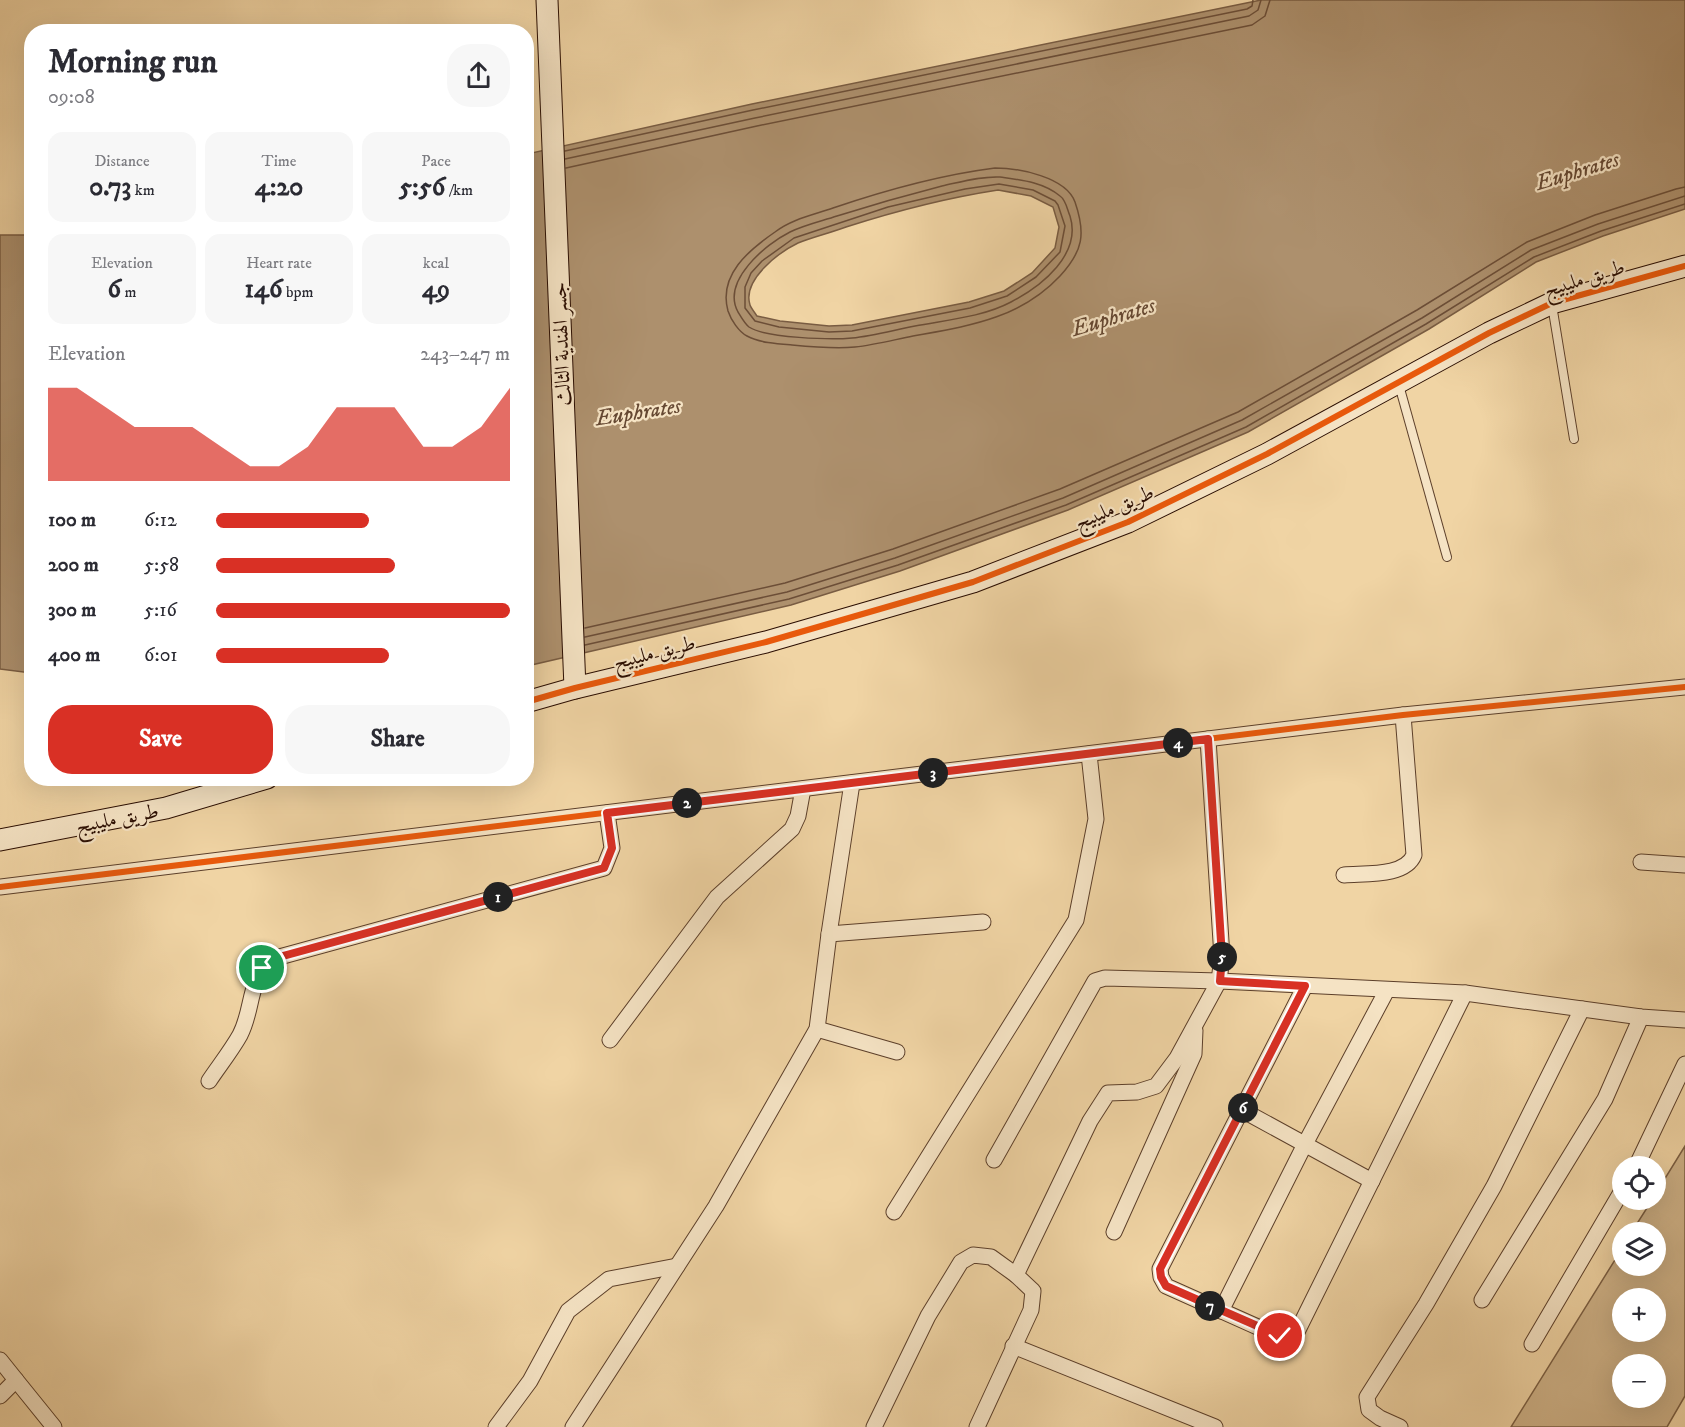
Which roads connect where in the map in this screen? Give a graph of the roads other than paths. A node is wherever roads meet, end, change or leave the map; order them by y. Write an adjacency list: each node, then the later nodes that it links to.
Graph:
1 (547, 0): 8 (street, جسر الهندية الثالث)
2 (1685, 266): 3 (street, طريق مليبيج)
3 (1551, 303): 4 (street, طريق مليبيج); 5 (lane)
4 (1399, 383): 6 (lane); 8 (street, طريق مليبيج)
5 (1574, 438)
6 (1447, 557)
7 (1685, 687): 10 (street)
8 (575, 688): 9 (street, طريق مليبيج)
9 (534, 700)
10 (1403, 715): 11 (street); 20 (street)
11 (1208, 739): 12 (street); 24 (street)
12 (1089, 754): 13 (street); 43 (street)
13 (852, 783): 15 (street); 23 (street)
14 (240, 786): 17 (street, طريق مليبيج)
15 (802, 789): 16 (street); 33 (street)
16 (607, 813): 21 (street); 36 (street)
17 (0, 840)
18 (1641, 862): 19 (street)
19 (1685, 865)
20 (1344, 875)
21 (0, 887)
22 (983, 922): 23 (street)
23 (829, 934): 32 (street)
24 (1220, 981): 25 (street); 31 (street); 40 (street)
25 (1305, 986): 26 (street); 37 (street)
26 (1387, 990): 27 (street); 38 (street)
27 (1465, 993): 28 (street); 41 (street)
28 (1582, 1010): 29 (street); 60 (street)
29 (1641, 1017): 30 (street); 47 (street)
30 (1685, 1020)
31 (1195, 1027): 44 (street); 46 (street)
32 (817, 1029): 34 (street); 45 (street)
33 (610, 1040)
34 (897, 1052)
35 (1685, 1064): 39 (street)
36 (209, 1081)
37 (1242, 1110): 38 (street); 48 (street)
38 (1305, 1144): 41 (street); 48 (street)
39 (1641, 1156)
40 (994, 1160)
41 (1372, 1181): 48 (street)
42 (1612, 1208): 49 (street)
43 (894, 1212)
44 (1114, 1232)
45 (677, 1266): 55 (street); 56 (street)
46 (1016, 1275): 50 (street); 57 (street)
47 (1482, 1300)
48 (1221, 1311)
49 (1532, 1344)
50 (1013, 1346): 58 (street); 59 (street)
51 (0, 1360): 52 (street)
52 (16, 1380): 53 (street); 54 (street)
53 (0, 1396)
54 (51, 1426)
55 (496, 1427)
56 (573, 1427)
57 (874, 1427)
58 (977, 1427)
59 (1215, 1427)
60 (1400, 1427)

